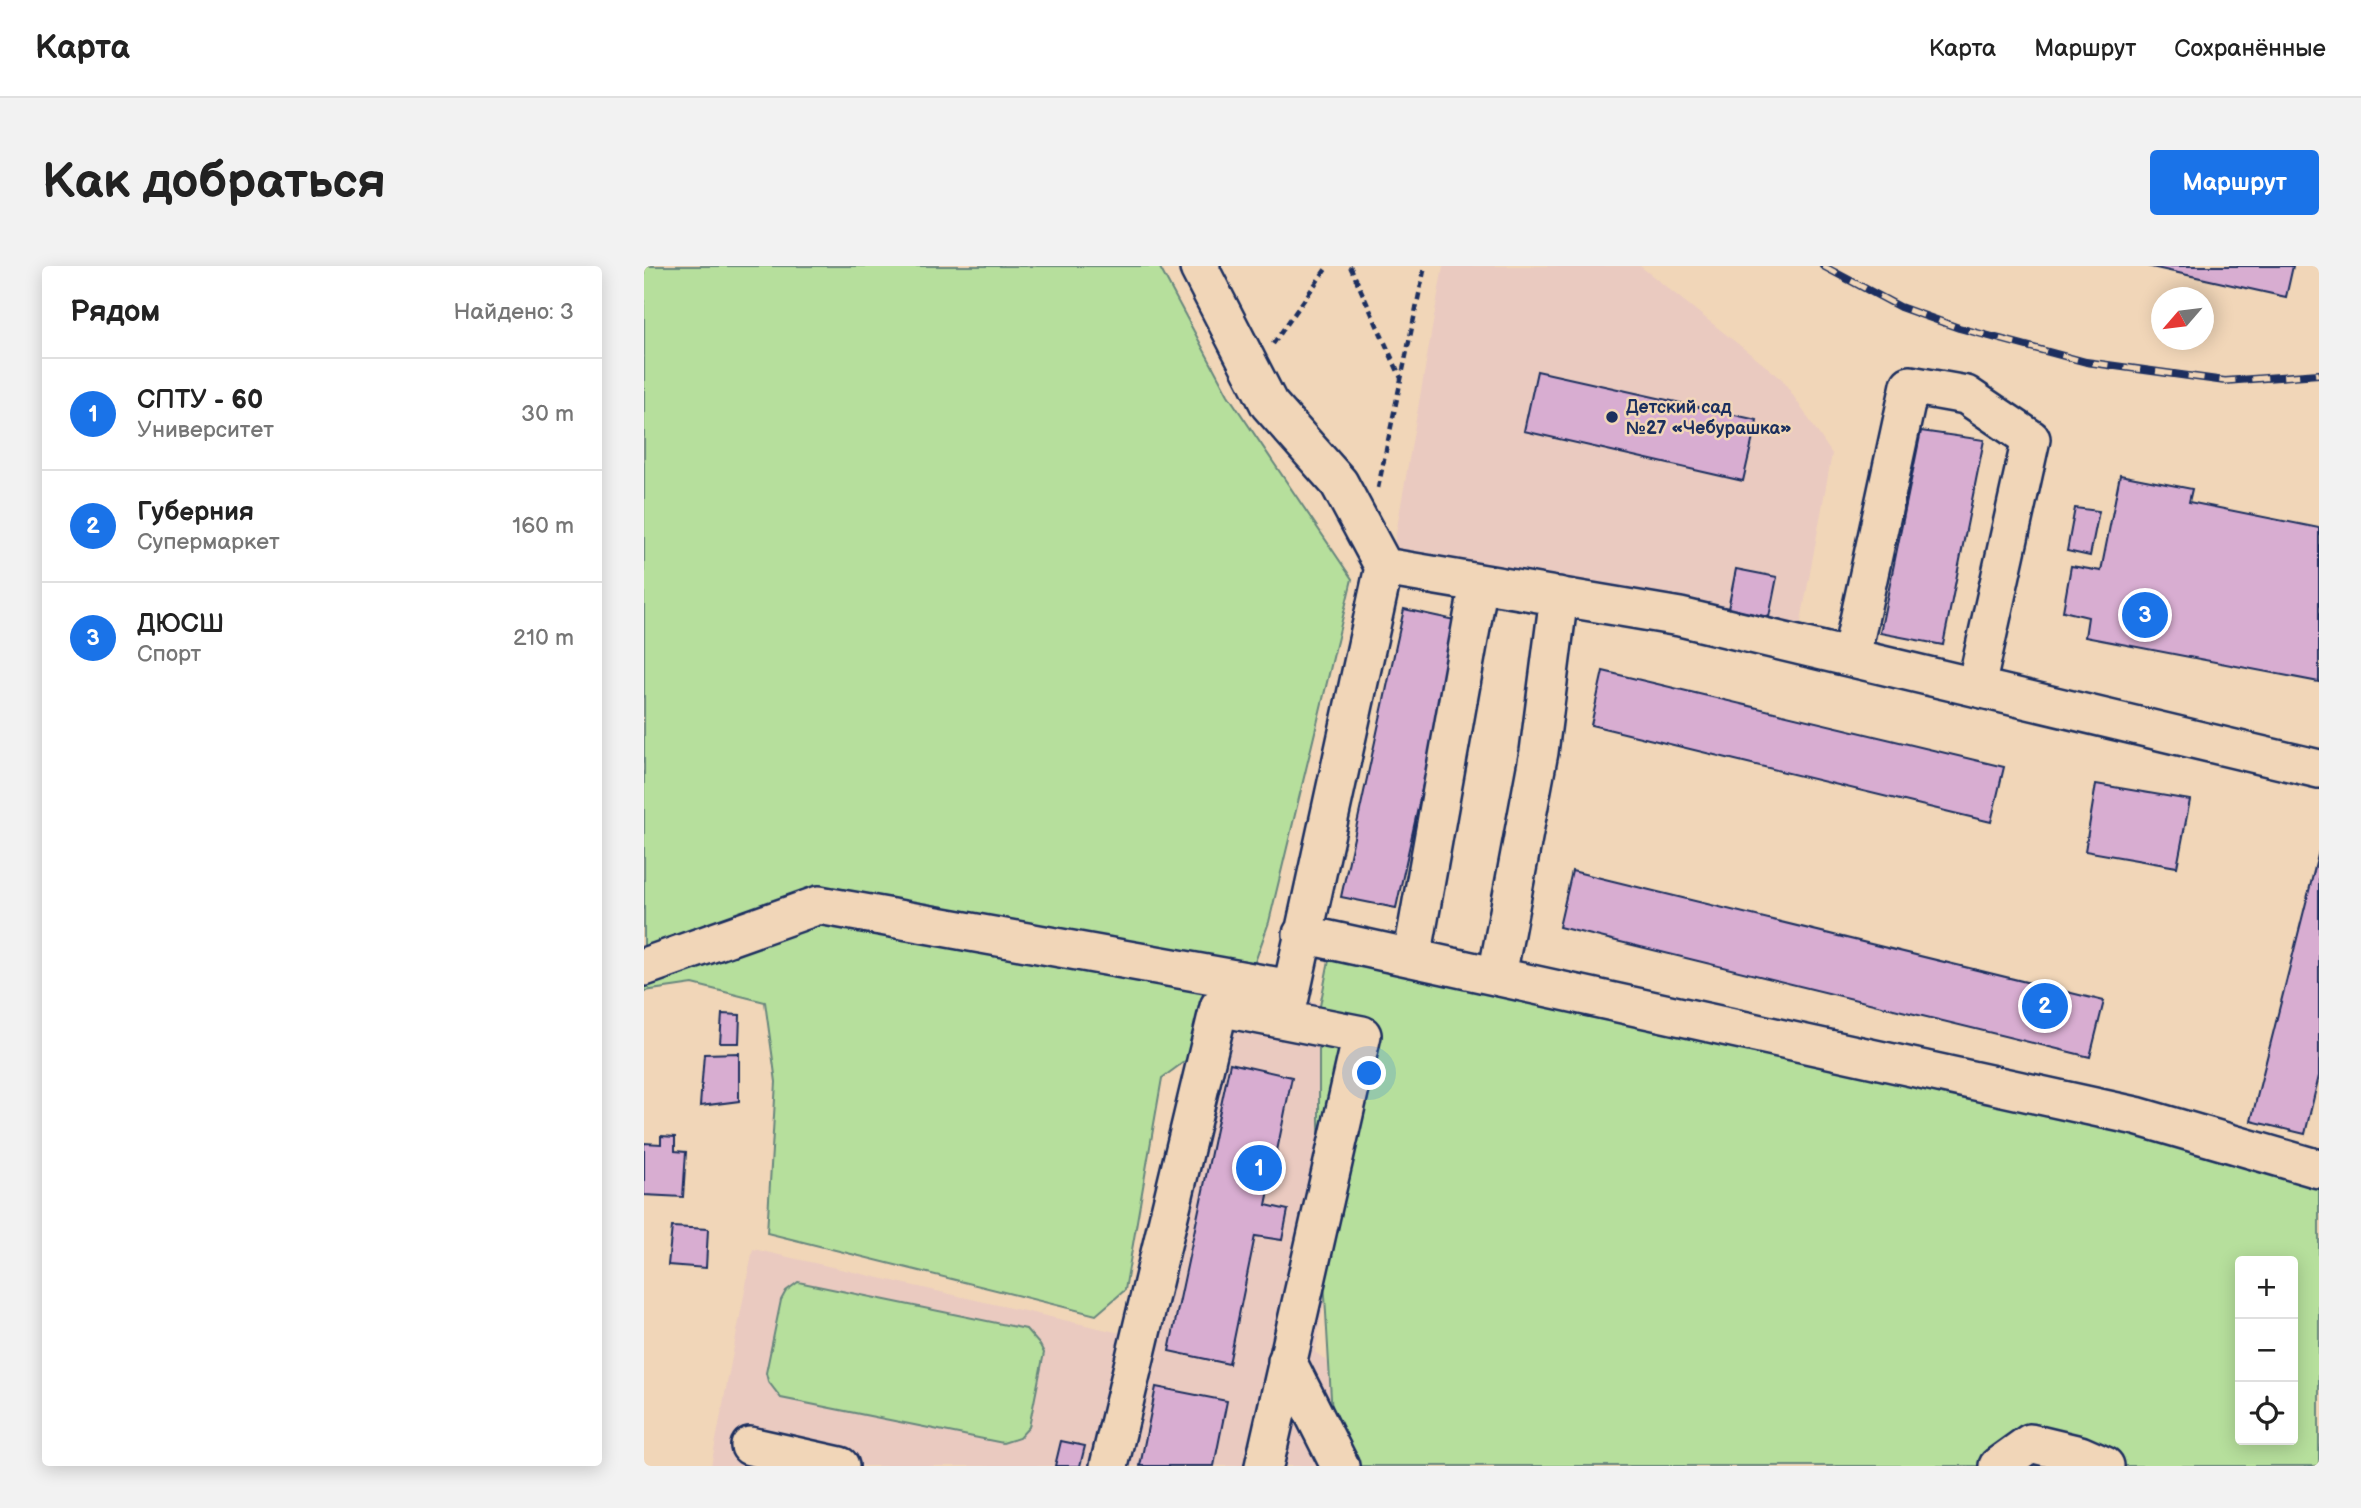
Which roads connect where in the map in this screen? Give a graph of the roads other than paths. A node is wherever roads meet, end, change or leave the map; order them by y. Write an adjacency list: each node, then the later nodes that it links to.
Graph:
1 (1199, 267): 2 (lane)
2 (1376, 552): 3 (lane); 8 (lane)
3 (1479, 583): 4 (lane); 9 (lane)
4 (1559, 596): 5 (lane); 11 (lane)
5 (1851, 657): 6 (lane); 6 (lane)
6 (1976, 687): 7 (lane)
7 (2319, 769)
8 (1302, 934): 9 (lane); 12 (lane)
9 (1412, 958): 11 (lane)
10 (644, 967): 12 (lane)
11 (1497, 976): 13 (lane)
12 (1288, 1004): 14 (lane); 17 (lane)
13 (2319, 1169)
14 (1287, 1362): 18 (lane); 19 (lane)
15 (750, 1446): 16 (lane)
16 (841, 1466)
17 (1109, 1466)
18 (1264, 1466)
19 (1340, 1466)
20 (1998, 1466): 21 (lane)
21 (2105, 1466)

